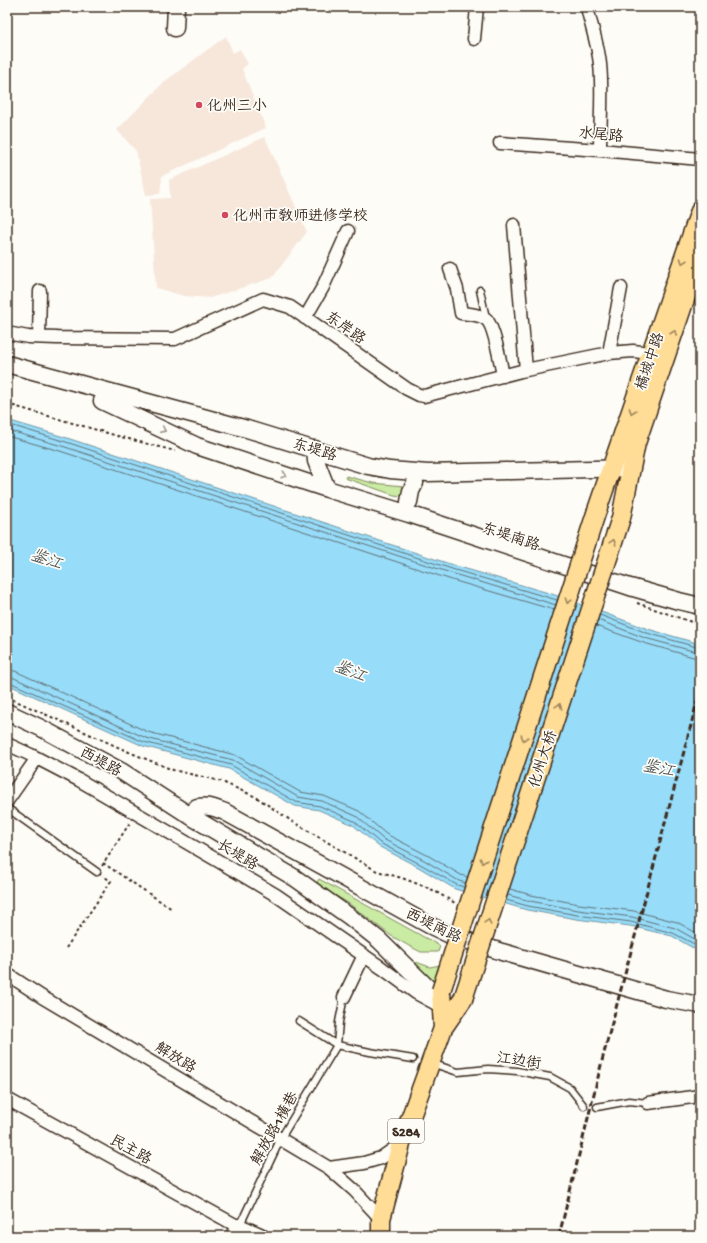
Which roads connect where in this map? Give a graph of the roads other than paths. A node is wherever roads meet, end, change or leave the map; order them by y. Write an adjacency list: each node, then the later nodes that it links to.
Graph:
1 (176, 7): 4 (main road)
2 (477, 7): 5 (street)
3 (587, 7): 7 (street)
4 (175, 28)
5 (474, 39)
6 (500, 143): 7 (street, 水尾路)
7 (600, 150): 8 (street, 水尾路)
8 (700, 159)
9 (700, 211): 22 (main road, 橘城中路, one-way to 22)
10 (514, 225): 24 (street)
11 (348, 231): 17 (street)
12 (700, 255): 22 (main road, 橘城中路, one-way to 12)
13 (450, 269): 18 (street)
14 (621, 288): 21 (street)
15 (480, 290): 18 (lane)
16 (40, 291): 20 (street)
17 (305, 318): 20 (street, 东岸路); 26 (street, 东岸路)
18 (487, 320): 26 (street)
19 (7, 333): 20 (street, 东岸路)
20 (39, 337)
21 (609, 353): 22 (street, 东岸路); 24 (street, 东岸路)
22 (659, 354): 29 (main road, 橘城中路, one-way to 29); 30 (main road, 橘城中路)
23 (7, 364): 28 (main road, 东堤路)
24 (526, 370): 26 (street, 东岸路)
25 (7, 375): 27 (main road, 东堤路)
26 (503, 376)
27 (102, 401): 28 (main road, 东堤路); 32 (main road, one-way to 32)
28 (316, 455): 29 (main road, 东堤路); 31 (main road, 东堤路); 32 (main road)
29 (610, 473): 30 (main road, 东堤路); 31 (main road, 东堤路); 34 (main road, 橘城中路)
30 (630, 473): 35 (main road, 橘城中路)
31 (415, 482): 33 (main road)
32 (325, 483): 33 (main road, 东堤南路); 37 (main road, 东堤南路)
33 (409, 502): 36 (main road, 东堤南路)
34 (597, 510): 48 (main road, 化州大桥, one-way to 48, bridge)
35 (621, 518): 51 (main road, 化州大桥, one-way to 35, bridge)
36 (700, 595)
37 (700, 606)
38 (7, 712): 43 (main road, 西堤路)
39 (7, 744): 40 (street, 长堤路)
40 (37, 758): 41 (street); 45 (street, 长堤路)
41 (7, 801)
42 (7, 808): 44 (lane)
43 (192, 817): 48 (main road, 西堤路); 49 (main road, 西堤南路)
44 (97, 872)
45 (364, 956): 47 (street); 48 (street, 长堤路)
46 (7, 974): 60 (street, 解放路)
47 (344, 997): 52 (lane)
48 (441, 999): 51 (main road)
49 (700, 1005)
50 (299, 1021): 52 (lane)
51 (443, 1028): 61 (main road, S284)
52 (337, 1044): 53 (lane); 60 (lane, 解放路1横巷)
53 (412, 1059)
54 (440, 1066): 58 (lane, 江边街)
55 (700, 1096): 57 (street)
56 (7, 1099): 64 (street, 民主路)
57 (648, 1103): 59 (lane)
58 (584, 1106)
59 (597, 1107)
60 (281, 1138): 62 (street, 解放路); 64 (lane, 解放路1横巷)
61 (402, 1144): 62 (street); 63 (main road, S284)
62 (329, 1168): 63 (street, 解放路)
63 (381, 1228)
64 (236, 1231): 65 (main road)
65 (260, 1236)

